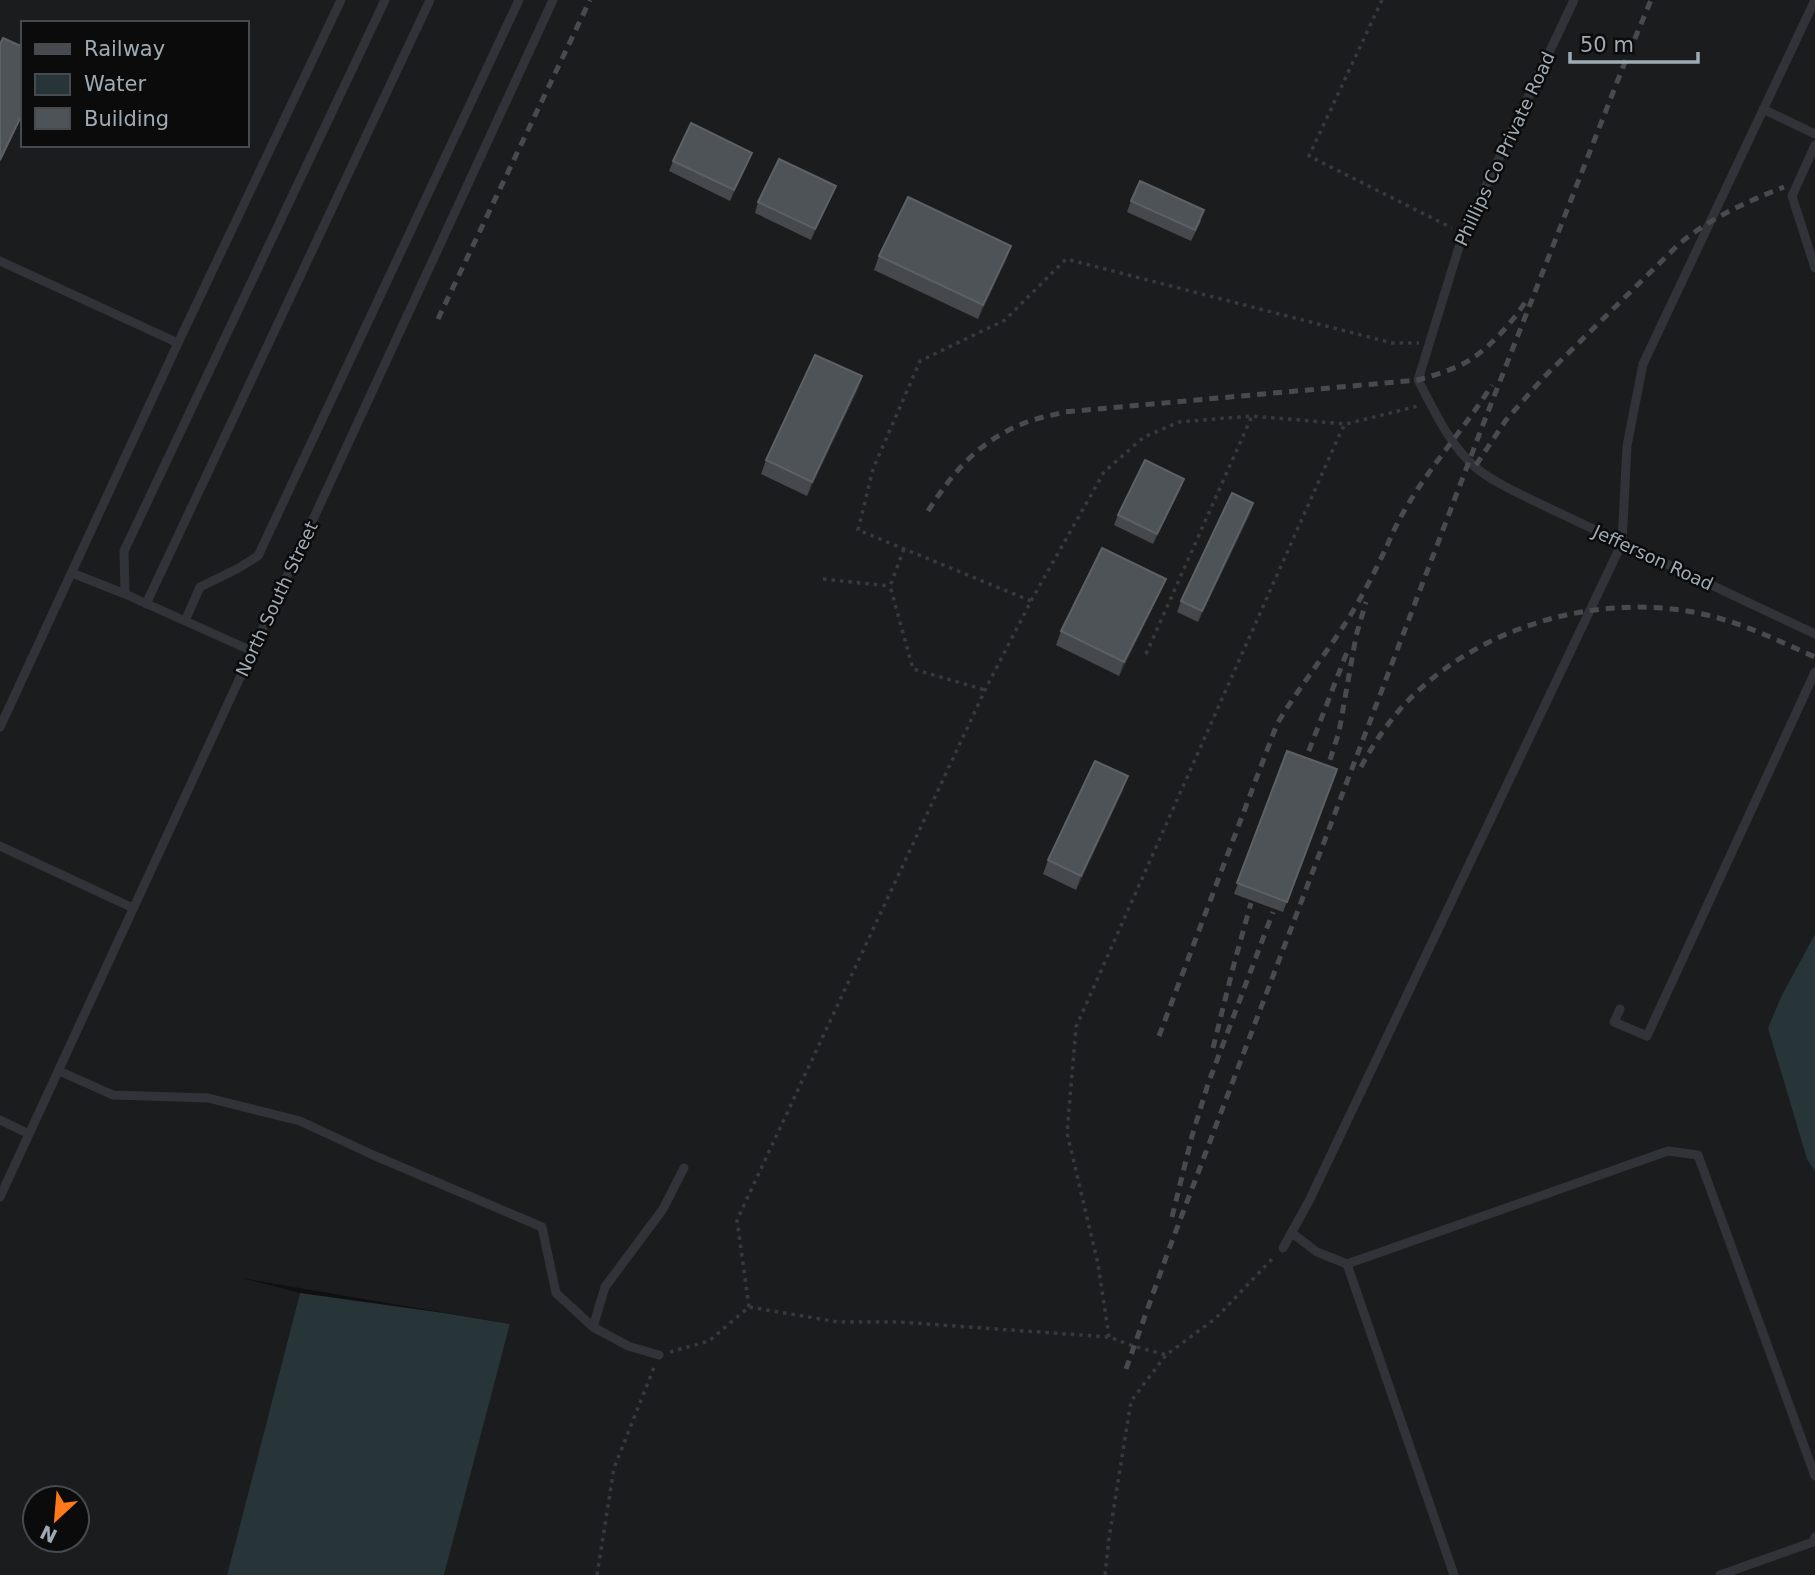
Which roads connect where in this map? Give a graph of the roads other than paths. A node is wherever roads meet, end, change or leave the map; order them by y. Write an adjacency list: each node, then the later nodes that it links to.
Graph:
1 (341, 0): 13 (lane)
2 (385, 0): 17 (lane)
3 (430, 0): 18 (lane)
4 (519, 0): 19 (lane)
5 (553, 0): 21 (lane, North South Street)
6 (1574, 0): 14 (lane, Phillips Co Private Road)
7 (1815, 0): 8 (lane)
8 (1763, 109): 9 (lane); 15 (lane)
9 (1815, 134)
10 (1815, 145): 12 (lane)
11 (0, 261): 13 (lane)
12 (1815, 268)
13 (178, 343): 16 (lane)
14 (1418, 380): 15 (lane, Jefferson Road)
15 (1622, 543): 20 (lane, Jefferson Road); 32 (lane)
16 (72, 573): 17 (lane); 23 (lane)
17 (125, 594): 18 (lane)
18 (146, 604): 19 (lane)
19 (185, 621): 21 (lane)
20 (1815, 634)
21 (252, 651): 25 (lane, North South Street)
22 (1815, 672): 26 (lane)
23 (0, 727)
24 (0, 846): 25 (lane)
25 (133, 908): 27 (lane, North South Street)
26 (1620, 1009)
27 (59, 1071): 29 (lane, North South Street); 35 (lane)
28 (0, 1120): 29 (lane)
29 (29, 1134): 31 (lane, North South Street)
30 (684, 1168): 35 (lane)
31 (0, 1197)
32 (1292, 1233): 33 (lane); 34 (lane)
33 (1283, 1248)
34 (1347, 1264): 37 (lane); 39 (lane)
35 (593, 1327): 36 (lane)
36 (659, 1356)
37 (1815, 1476)
38 (1815, 1537): 40 (lane)
39 (1454, 1575)
40 (1720, 1575)

